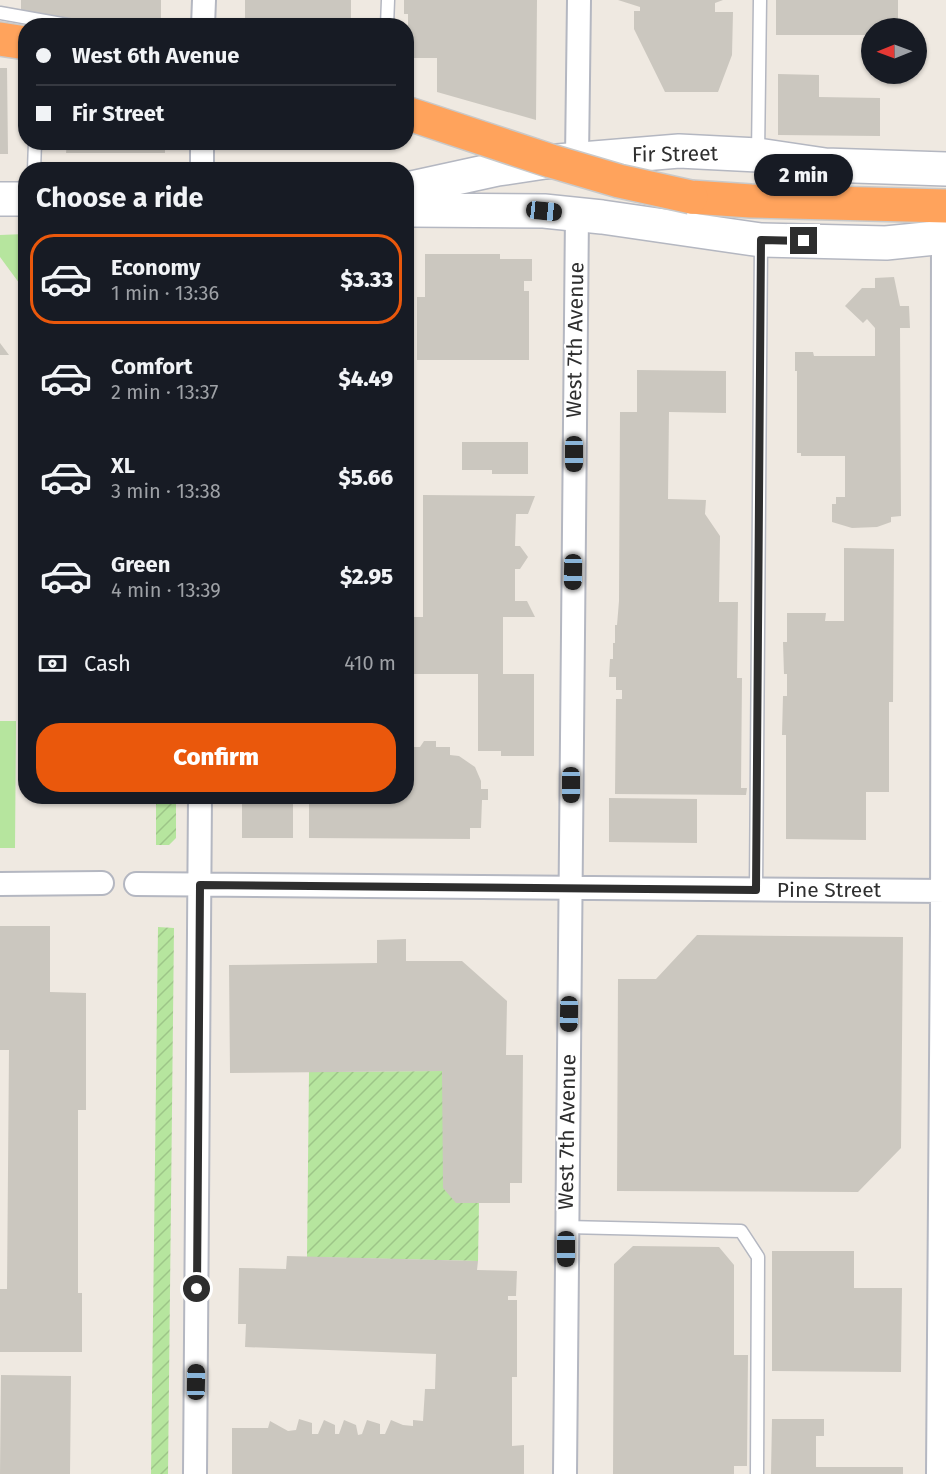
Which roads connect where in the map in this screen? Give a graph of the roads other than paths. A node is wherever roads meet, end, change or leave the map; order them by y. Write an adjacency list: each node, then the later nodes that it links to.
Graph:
1 (204, 0): 7 (street)
2 (387, 0): 8 (lane)
3 (579, 0): 13 (street)
4 (760, 0): 12 (lane)
5 (0, 12): 6 (lane)
6 (31, 18)
7 (204, 18)
8 (387, 18)
9 (0, 39): 10 (highway)
10 (18, 42)
11 (414, 116): 20 (highway, bridge)
12 (758, 155): 13 (street, Fir Street); 14 (street, Fir Street)
13 (577, 158): 15 (street, Fir Street)
14 (946, 169)
15 (414, 187)
16 (0, 199): 17 (street)
17 (18, 199)
18 (414, 210): 19 (street)
19 (577, 214): 21 (street); 27 (street, West 7th Avenue)
20 (945, 227): 21 (street); 29 (street)
21 (761, 240): 28 (lane)
22 (200, 804): 26 (street)
23 (102, 883): 24 (street)
24 (0, 884)
25 (136, 884): 26 (street, Pine Street)
26 (200, 885): 27 (street, Pine Street); 31 (street)
27 (570, 888): 28 (street, Pine Street); 30 (street, West 7th Avenue)
28 (756, 890): 29 (street, Pine Street)
29 (944, 891): 34 (street)
30 (566, 1227): 32 (street, West 7th Avenue); 33 (lane)
31 (195, 1474)
32 (564, 1474)
33 (757, 1474)
34 (938, 1474)

